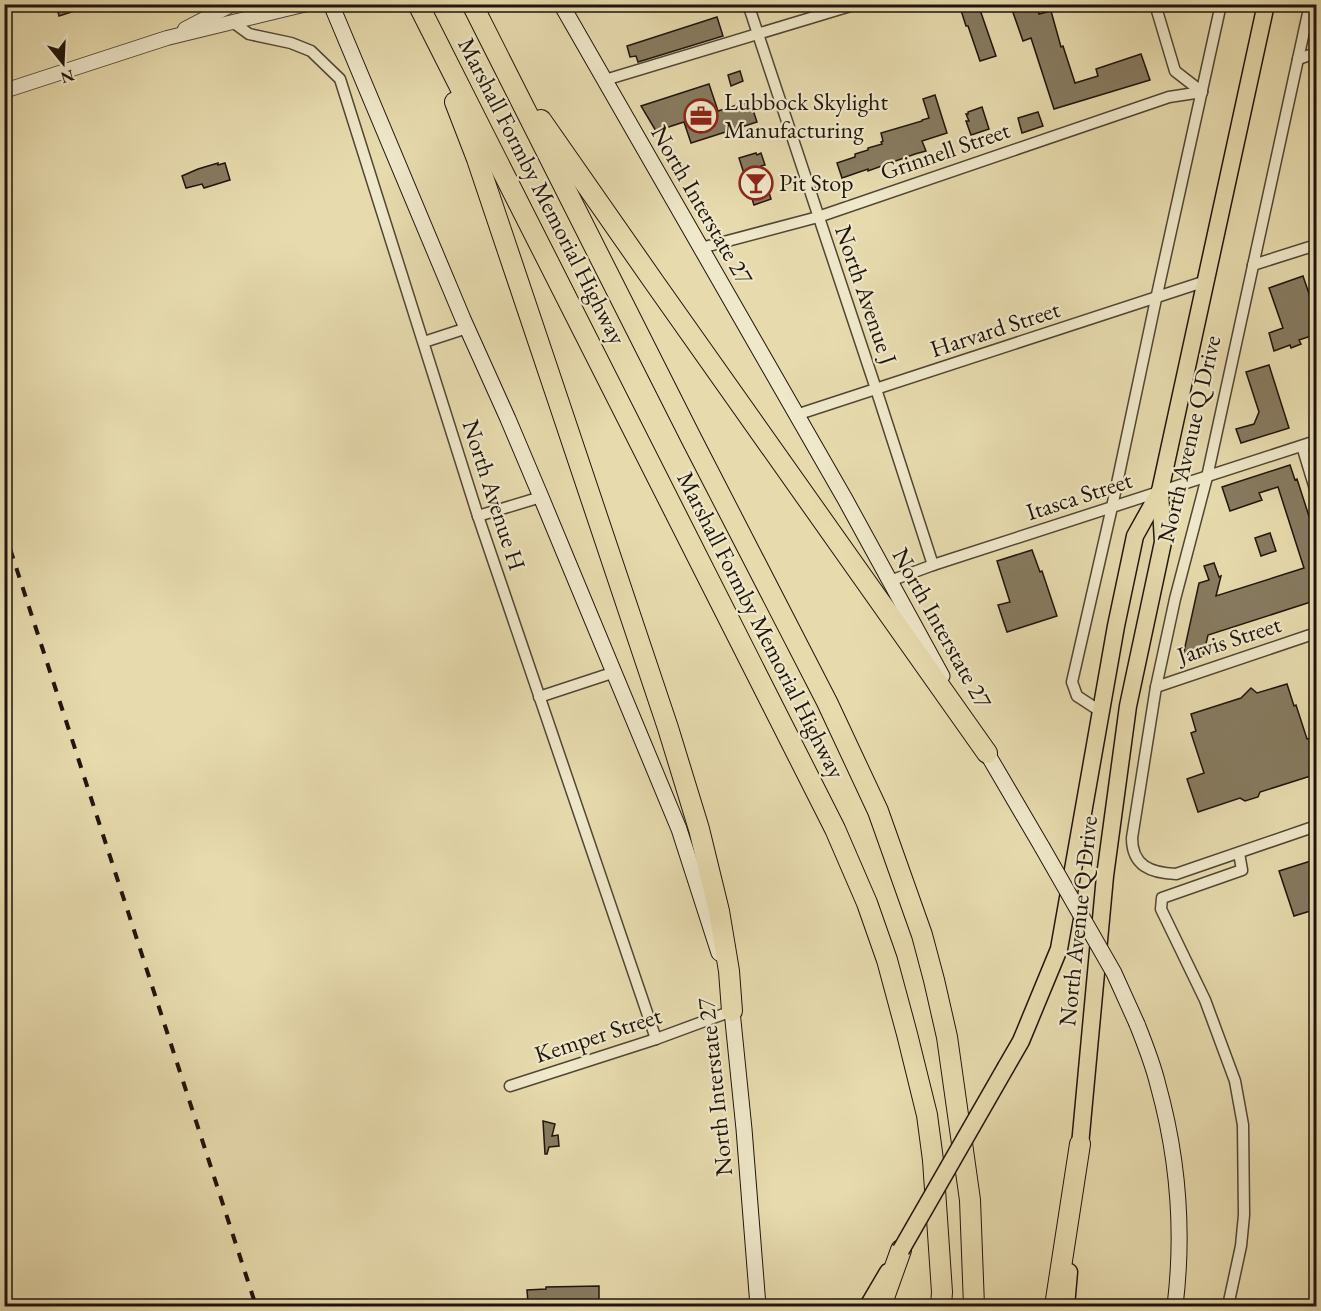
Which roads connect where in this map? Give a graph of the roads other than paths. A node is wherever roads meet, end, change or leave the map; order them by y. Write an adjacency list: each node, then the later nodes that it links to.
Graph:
1 (232, 4): 15 (street)
2 (307, 4): 13 (street)
3 (331, 4): 28 (main road, North Interstate 27)
4 (418, 4): 50 (highway); 58 (highway, Marshall Formby Memorial Highway)
5 (472, 4): 18 (highway, Marshall Formby Memorial Highway)
6 (561, 4): 19 (main road, North Interstate 27)
7 (747, 4): 14 (street, North Avenue J)
8 (857, 4): 14 (street)
9 (1155, 4): 21 (street)
10 (1221, 4): 21 (street)
11 (1266, 4): 26 (main road, North Avenue Q Drive)
12 (1310, 4): 17 (street, North Avenue Q Drive)
13 (234, 23): 15 (street); 29 (street, North Avenue H)
14 (758, 35): 19 (street); 22 (street, North Avenue J)
15 (167, 38): 20 (street)
16 (1317, 53): 17 (street)
17 (1298, 59): 25 (street, North Avenue Q Drive)
18 (504, 68): 47 (highway); 59 (highway, Marshall Formby Memorial Highway)
19 (605, 80): 24 (main road, North Interstate 27)
20 (4, 91)
21 (1202, 92): 22 (street, Grinnell Street); 27 (street)
22 (818, 217): 24 (street, Grinnell Street); 30 (street, North Avenue J)
23 (1317, 245): 25 (street)
24 (701, 248): 31 (main road, North Interstate 27)
25 (1253, 265): 34 (street, North Avenue Q Drive)
26 (1206, 281): 27 (street, Harvard Street); 35 (main road, North Avenue Q Drive)
27 (1156, 299): 30 (street, Harvard Street); 38 (street)
28 (467, 328): 29 (street); 37 (main road, North Interstate 27)
29 (424, 342): 39 (street, North Avenue H)
30 (876, 389): 31 (street, Harvard Street); 40 (street, North Avenue J)
31 (796, 415): 41 (main road, North Interstate 27)
32 (1317, 441): 33 (street, Itasca Street)
33 (1302, 446): 34 (street, Itasca Street); 36 (street)
34 (1207, 477): 35 (street, Itasca Street); 44 (street, North Avenue Q Drive)
35 (1160, 491): 38 (street, Itasca Street); 46 (main road, North Avenue Q Drive); 53 (main road, North Avenue Q Drive)
36 (1317, 492)
37 (542, 497): 39 (street); 43 (main road, North Interstate 27)
38 (1112, 507): 40 (street, Itasca Street); 46 (street)
39 (478, 516): 45 (street, North Avenue H)
40 (933, 565): 41 (street, Itasca Street)
41 (890, 581): 47 (main road, North Interstate 27)
42 (1317, 633): 44 (street, Jarvis Street)
43 (615, 672): 45 (street); 50 (main road, North Interstate 27)
44 (1156, 687): 49 (street, North Avenue Q Drive)
45 (539, 697): 51 (street, North Avenue H)
46 (1100, 711): 54 (main road, North Avenue Q Drive, bridge)
47 (987, 753): 62 (main road, North Interstate 27, bridge)
48 (1317, 826): 49 (street)
49 (1239, 853): 63 (street)
50 (732, 1011): 51 (street, Kemper Street); 55 (main road, North Interstate 27)
51 (656, 1039): 52 (street, Kemper Street)
52 (510, 1086)
53 (1080, 1144): 60 (highway); 61 (main road, North Avenue Q Drive)
54 (901, 1250): 56 (main road, North Avenue Q Drive); 57 (highway)
55 (758, 1306)
56 (868, 1306)
57 (881, 1306)
58 (941, 1306)
59 (974, 1306)
60 (1055, 1306)
61 (1065, 1306)
62 (1175, 1306)
63 (1228, 1306)

